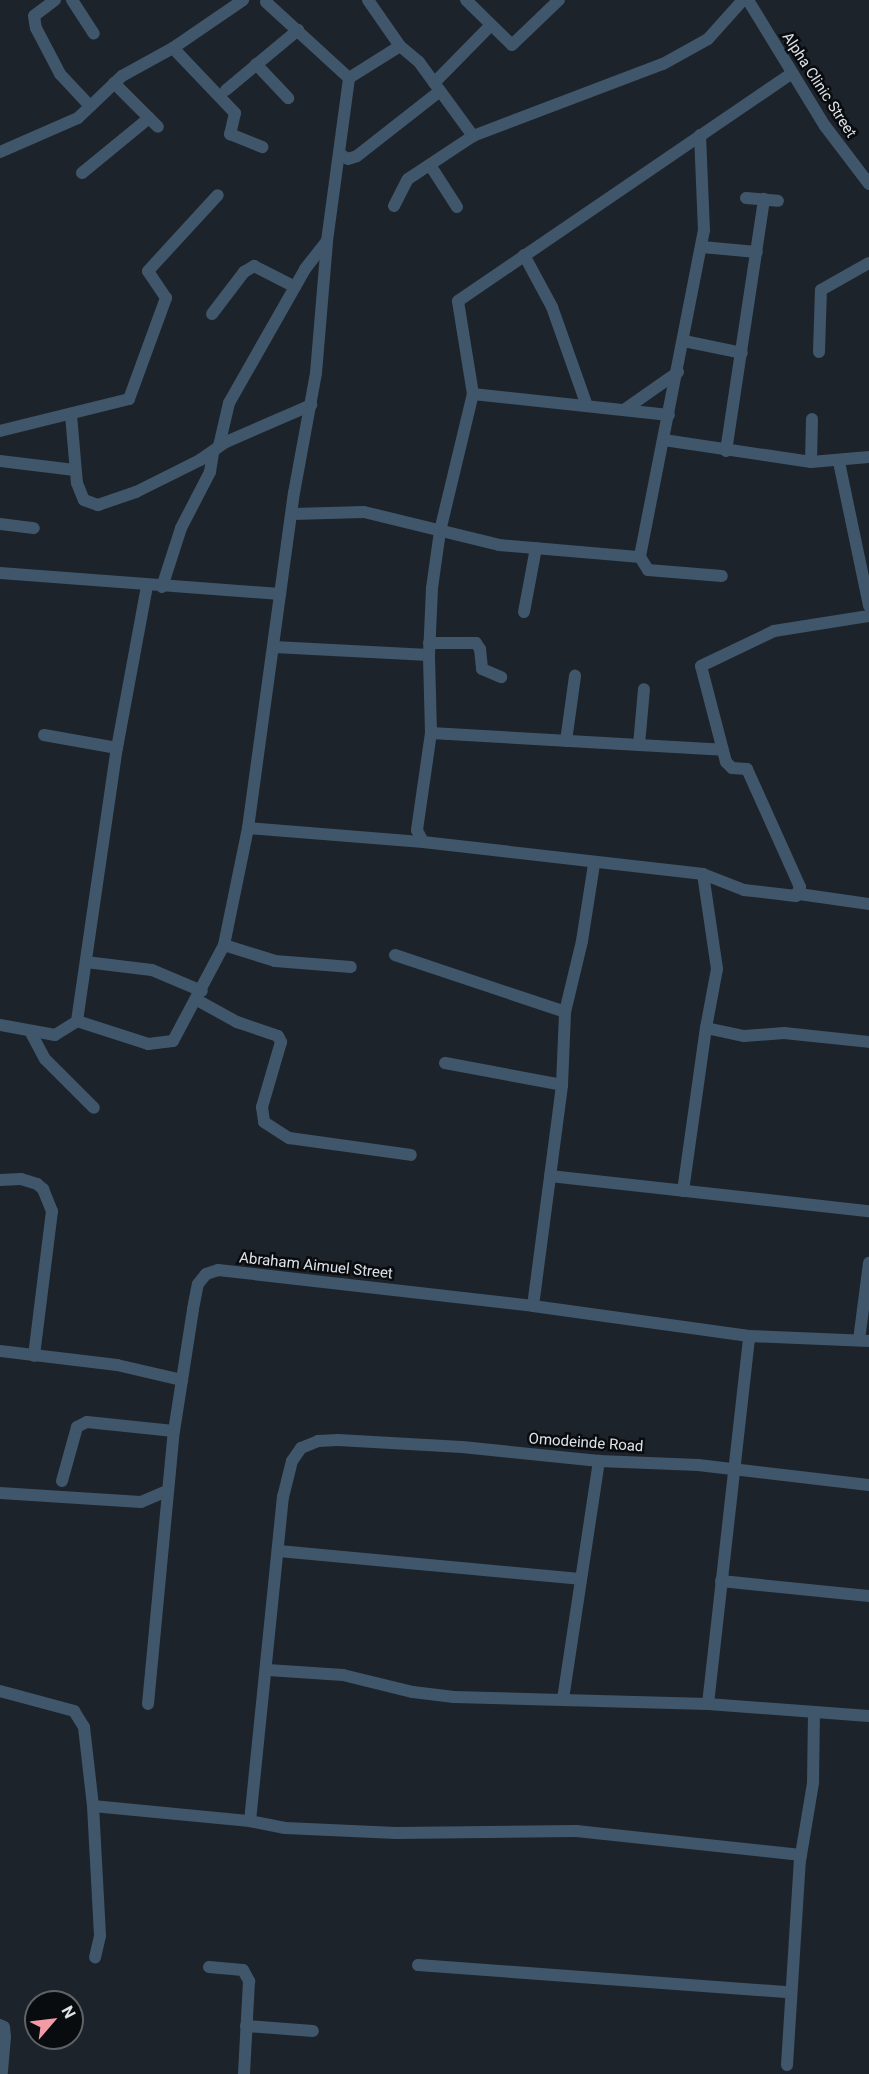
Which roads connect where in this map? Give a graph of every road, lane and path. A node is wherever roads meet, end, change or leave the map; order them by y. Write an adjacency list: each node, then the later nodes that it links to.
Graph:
1 (55, 0): 22 (street)
2 (72, 0): 12 (street)
3 (243, 0): 14 (street)
4 (369, 0): 13 (street)
5 (467, 0): 10 (street)
6 (559, 0): 10 (street)
7 (743, 0): 24 (street)
8 (748, 0): 16 (street, Alpha Clinic Street)
9 (266, 2): 11 (street)
10 (490, 26): 19 (street)
11 (298, 30): 15 (street); 17 (street)
12 (94, 34)
13 (400, 46): 17 (street); 19 (street)
14 (173, 48): 18 (street); 25 (street)
15 (256, 64): 20 (street); 21 (street)
16 (792, 73): 23 (street); 30 (street, Alpha Clinic Street)
17 (349, 78): 27 (street)
18 (114, 83): 22 (street); 29 (street)
19 (437, 87): 24 (street); 27 (street)
20 (226, 90)
21 (288, 98)
22 (90, 106): 26 (street)
23 (700, 135): 38 (street); 40 (street)
24 (473, 136): 28 (street)
25 (263, 147)
26 (0, 152)
27 (339, 154): 37 (street)
28 (430, 165): 35 (street); 36 (street)
29 (82, 173)
30 (869, 184)
31 (218, 195): 52 (street)
32 (746, 198): 33 (street)
33 (764, 200): 34 (street); 39 (street)
34 (778, 201)
35 (394, 206)
36 (457, 207)
37 (327, 241): 42 (street); 49 (street)
38 (702, 247): 39 (street); 44 (street)
39 (757, 252): 46 (street)
40 (524, 255): 48 (street); 50 (street)
41 (869, 263): 45 (street)
42 (295, 287): 43 (street); 57 (street)
43 (212, 314)
44 (684, 341): 46 (street); 47 (street)
45 (819, 352)
46 (742, 354): 58 (street)
47 (678, 372): 51 (street); 53 (street)
48 (472, 394): 50 (street); 67 (street)
49 (311, 405): 57 (street); 64 (street)
50 (587, 406): 51 (street)
51 (624, 410): 53 (street)
52 (71, 415): 55 (street); 63 (street)
53 (669, 415): 56 (street)
54 (812, 418): 61 (street)
55 (0, 431)
56 (664, 440): 58 (street); 69 (street)
57 (216, 449): 63 (street); 73 (street)
58 (726, 451): 61 (street)
59 (869, 457): 62 (street)
60 (0, 461): 63 (street)
61 (811, 462): 62 (street)
62 (839, 462): 75 (street)
63 (75, 470)
64 (293, 513): 67 (street); 74 (street)
65 (0, 524): 66 (street)
66 (34, 528)
67 (440, 531): 68 (street); 79 (street)
68 (536, 548): 69 (street); 76 (street)
69 (640, 557): 71 (street)
70 (0, 573): 72 (street)
71 (722, 576)
72 (147, 586): 73 (street); 87 (street)
73 (162, 586): 74 (street)
74 (280, 594): 78 (street)
75 (868, 600)
76 (524, 612)
77 (869, 616): 88 (street)
78 (274, 647): 79 (street); 89 (street)
79 (429, 649): 81 (street); 83 (street)
80 (575, 676): 85 (street)
81 (501, 677)
82 (644, 689): 86 (street)
83 (432, 733): 85 (street); 90 (street)
84 (44, 735): 87 (street)
85 (566, 741): 86 (street)
86 (639, 745): 88 (street)
87 (117, 748): 97 (street)
88 (723, 750): 93 (street)
89 (248, 828): 90 (street); 95 (street)
90 (423, 842): 91 (street)
91 (594, 864): 92 (street); 100 (street)
92 (703, 874): 93 (street); 103 (street)
93 (799, 894): 94 (street)
94 (869, 904)
95 (224, 945): 98 (street); 99 (street)
96 (395, 955): 100 (street)
97 (86, 962): 99 (street); 101 (street)
98 (351, 967)
99 (200, 996): 101 (street); 109 (street)
100 (566, 1012): 107 (street)
101 (77, 1021): 104 (street)
102 (0, 1024): 104 (street)
103 (706, 1028): 105 (street); 112 (street)
104 (30, 1031): 108 (street)
105 (869, 1042)
106 (445, 1064): 107 (street)
107 (562, 1085): 110 (street)
108 (94, 1108)
109 (411, 1155)
110 (550, 1176): 112 (street); 115 (street)
111 (0, 1180): 119 (street)
112 (683, 1191): 113 (street)
113 (869, 1211)
114 (869, 1263): 117 (street)
115 (533, 1306): 116 (street, Abraham Aimuel Street); 120 (street, Abraham Aimuel Street)
116 (749, 1336): 117 (street, Abraham Aimuel Street); 123 (street)
117 (864, 1341)
118 (0, 1351): 119 (street)
119 (34, 1356): 120 (street)
120 (182, 1380): 121 (street, Abraham Aimuel Street)
121 (174, 1431): 124 (street); 126 (street, Abraham Aimuel Street)
122 (599, 1461): 123 (street, Omodeinde Road); 128 (street, Omodeinde Road); 129 (street)
123 (733, 1469): 125 (street, Omodeinde Road); 130 (street)
124 (62, 1481)
125 (869, 1485)
126 (167, 1491): 127 (street); 135 (street, Abraham Aimuel Street)
127 (2, 1495)
128 (279, 1551): 129 (street); 132 (street)
129 (580, 1579): 134 (street)
130 (722, 1581): 131 (street); 136 (street)
131 (869, 1596)
132 (268, 1670): 134 (street); 140 (street)
133 (0, 1691): 139 (street)
134 (563, 1699): 136 (street)
135 (148, 1704)
136 (708, 1704): 137 (street)
137 (814, 1712): 138 (street); 141 (street)
138 (869, 1716)
139 (93, 1806): 140 (street); 142 (street)
140 (250, 1821): 141 (street)
141 (801, 1855): 145 (street)
142 (95, 1957)
143 (418, 1965): 145 (street)
144 (209, 1967): 147 (street)
145 (789, 1992): 149 (street)
146 (0, 2025): 150 (street)
147 (246, 2026): 148 (street); 151 (street)
148 (313, 2031)
149 (787, 2065)
150 (2, 2074)
151 (244, 2074)

